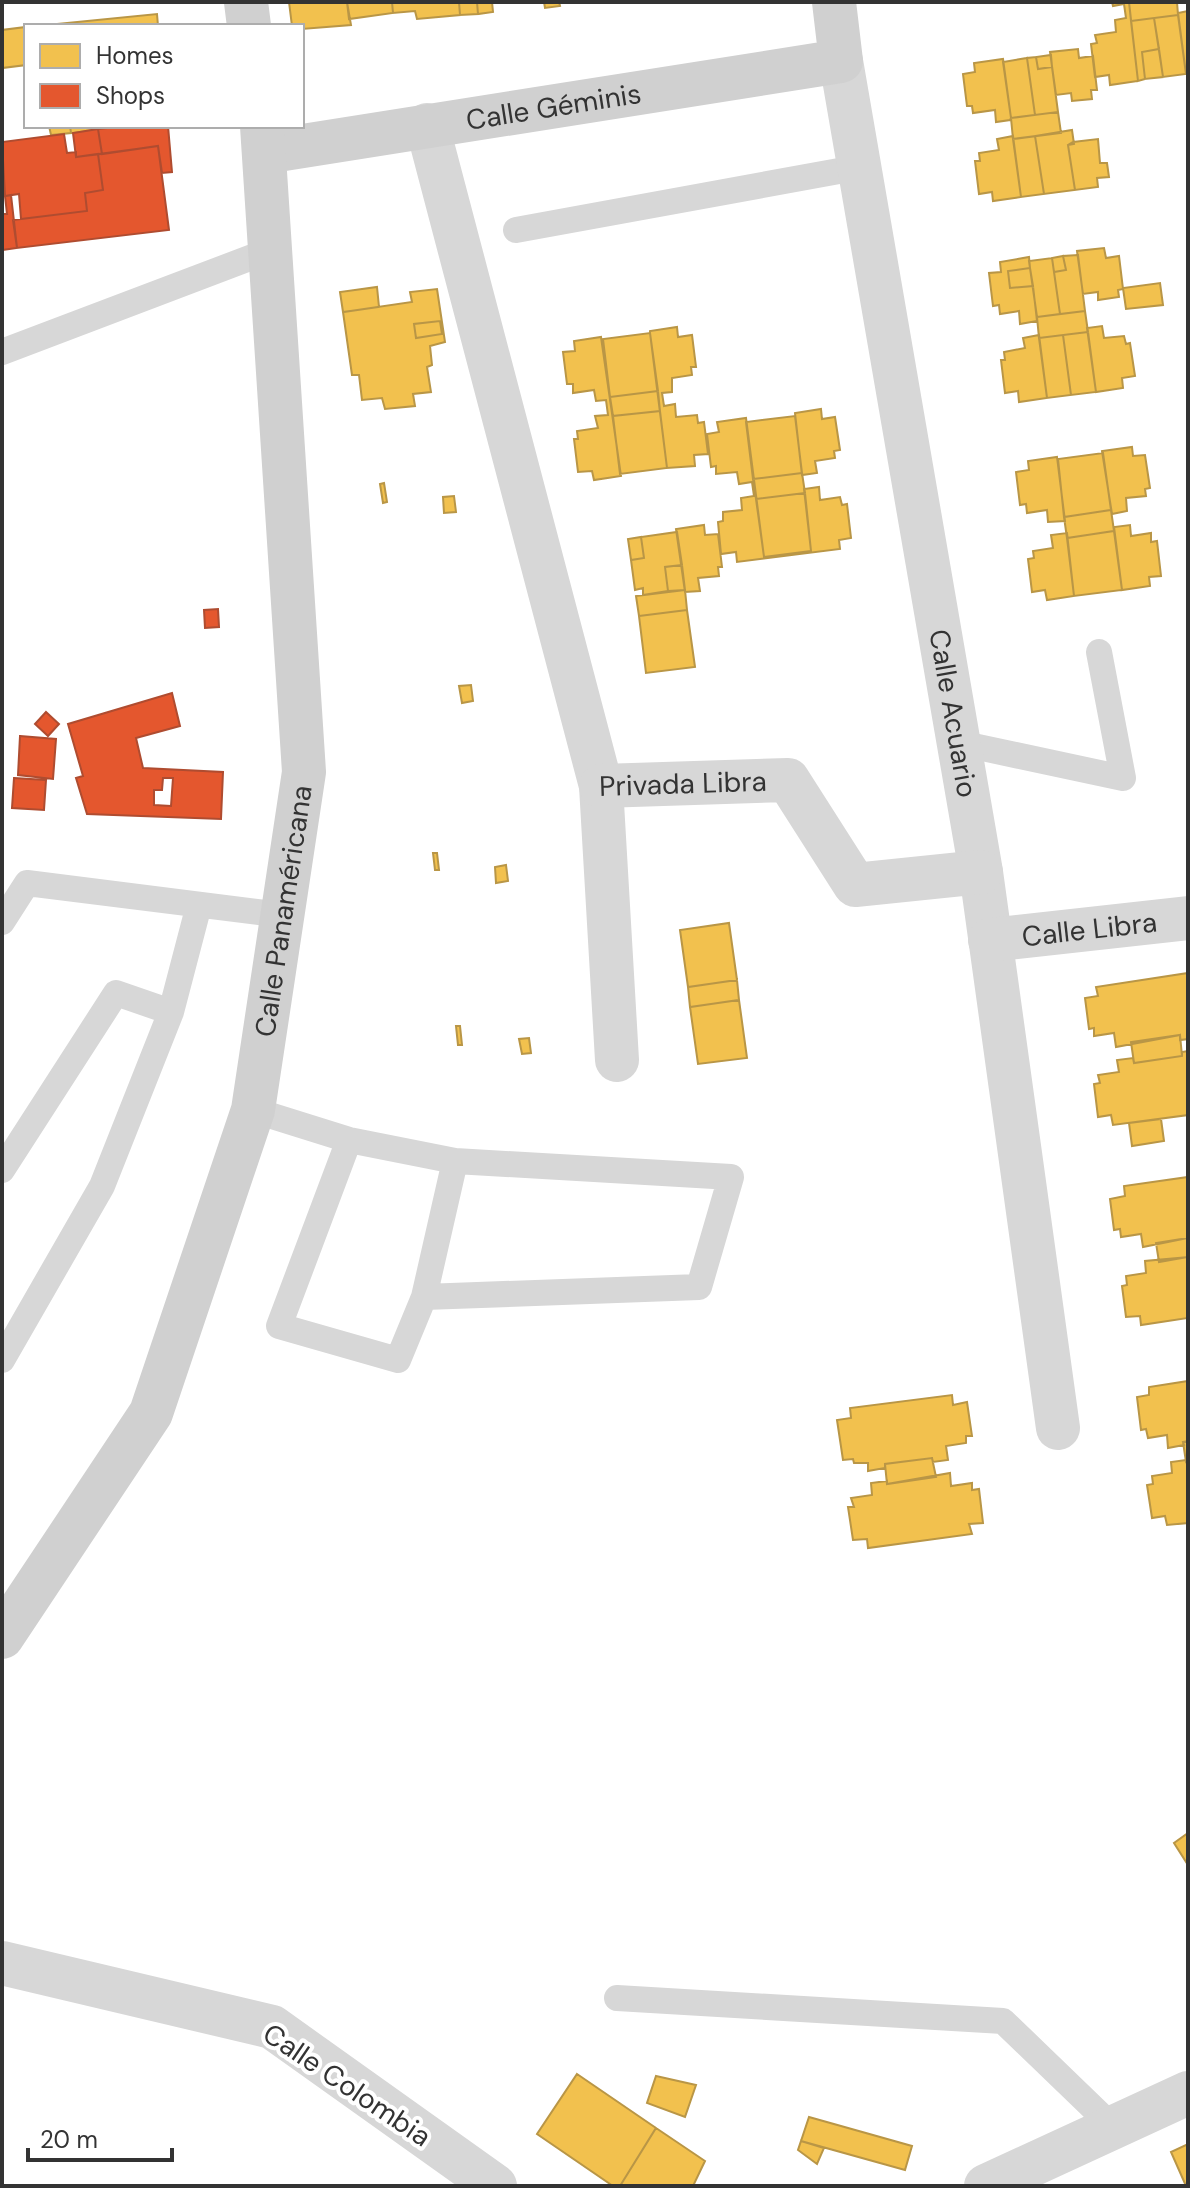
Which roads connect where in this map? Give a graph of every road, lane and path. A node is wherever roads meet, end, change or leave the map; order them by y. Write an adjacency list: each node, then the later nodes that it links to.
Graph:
1 (246, 2): 3 (main road)
2 (834, 2): 4 (main road, Calle Acuario)
3 (249, 24)
4 (841, 61): 5 (main road, Calle Géminis); 7 (street, Calle Acuario)
5 (427, 125): 6 (main road, Calle Géminis); 13 (street)
6 (264, 139): 9 (main road, Calle Panaméricana)
7 (861, 167): 8 (lane); 12 (street, Calle Acuario)
8 (516, 230)
9 (271, 250): 10 (lane); 16 (main road, Calle Panaméricana)
10 (2, 352)
11 (1099, 652): 12 (lane)
12 (959, 743): 14 (street, Calle Acuario)
13 (601, 786): 14 (street, Privada Libra); 21 (street, Privada Libra)
14 (981, 872): 19 (street, Calle Acuario)
15 (199, 905): 16 (lane); 18 (lane); 20 (lane)
16 (282, 915): 22 (main road, Calle Panaméricana)
17 (1188, 918): 19 (street, Calle Libra)
18 (2, 922)
19 (990, 940): 28 (street, Calle Acuario)
20 (171, 1012): 25 (lane); 27 (lane)
21 (617, 1060)
22 (253, 1110): 23 (lane); 29 (main road, Calle Panaméricana)
23 (349, 1140): 24 (lane); 26 (lane)
24 (455, 1161): 26 (lane); 26 (lane)
25 (2, 1170)
26 (424, 1297)
27 (2, 1360)
28 (1058, 1428)
29 (2, 1637)
30 (2, 1963): 34 (street, Calle Colombia)
31 (617, 1998): 33 (lane)
32 (1188, 2093): 33 (street)
33 (1115, 2129): 35 (street)
34 (495, 2186)
35 (986, 2186)

